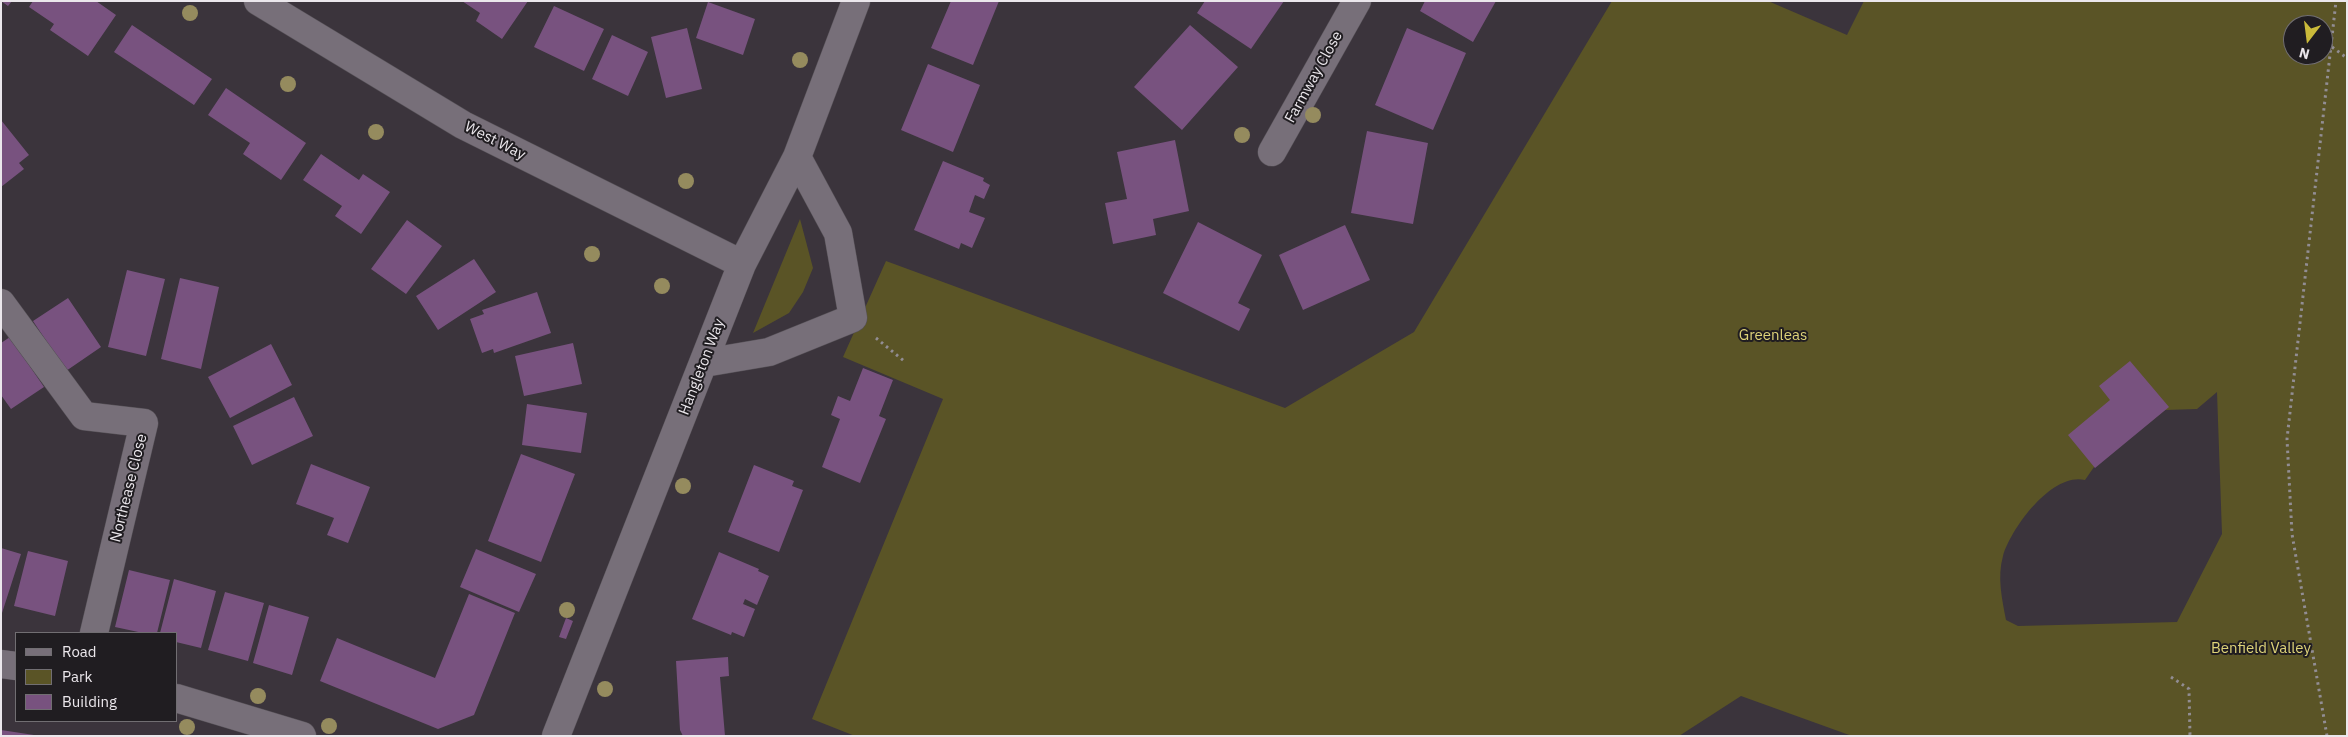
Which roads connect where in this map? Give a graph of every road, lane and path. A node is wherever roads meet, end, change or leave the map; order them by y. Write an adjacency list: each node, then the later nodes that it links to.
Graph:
1 (258, 1): 11 (street, West Way)
2 (856, 1): 10 (street, Hangleton Way)
3 (1357, 1): 9 (street, Farmway Close)
4 (2336, 1): 5 (path)
5 (2333, 35)
6 (2333, 47): 7 (path)
7 (2347, 58)
8 (2330, 65): 22 (path)
9 (1272, 152)
10 (797, 157): 11 (street, Hangleton Way); 13 (street)
11 (742, 264): 13 (street, Hangleton Way)
12 (1, 303): 14 (street, Northease Close)
13 (704, 363): 20 (street, Hangleton Way)
14 (94, 632)
15 (1, 664): 16 (street)
16 (15, 666)
17 (2171, 677): 21 (path)
18 (178, 699): 19 (street)
19 (302, 736)
20 (556, 736)
21 (2190, 736)
22 (2327, 736)

